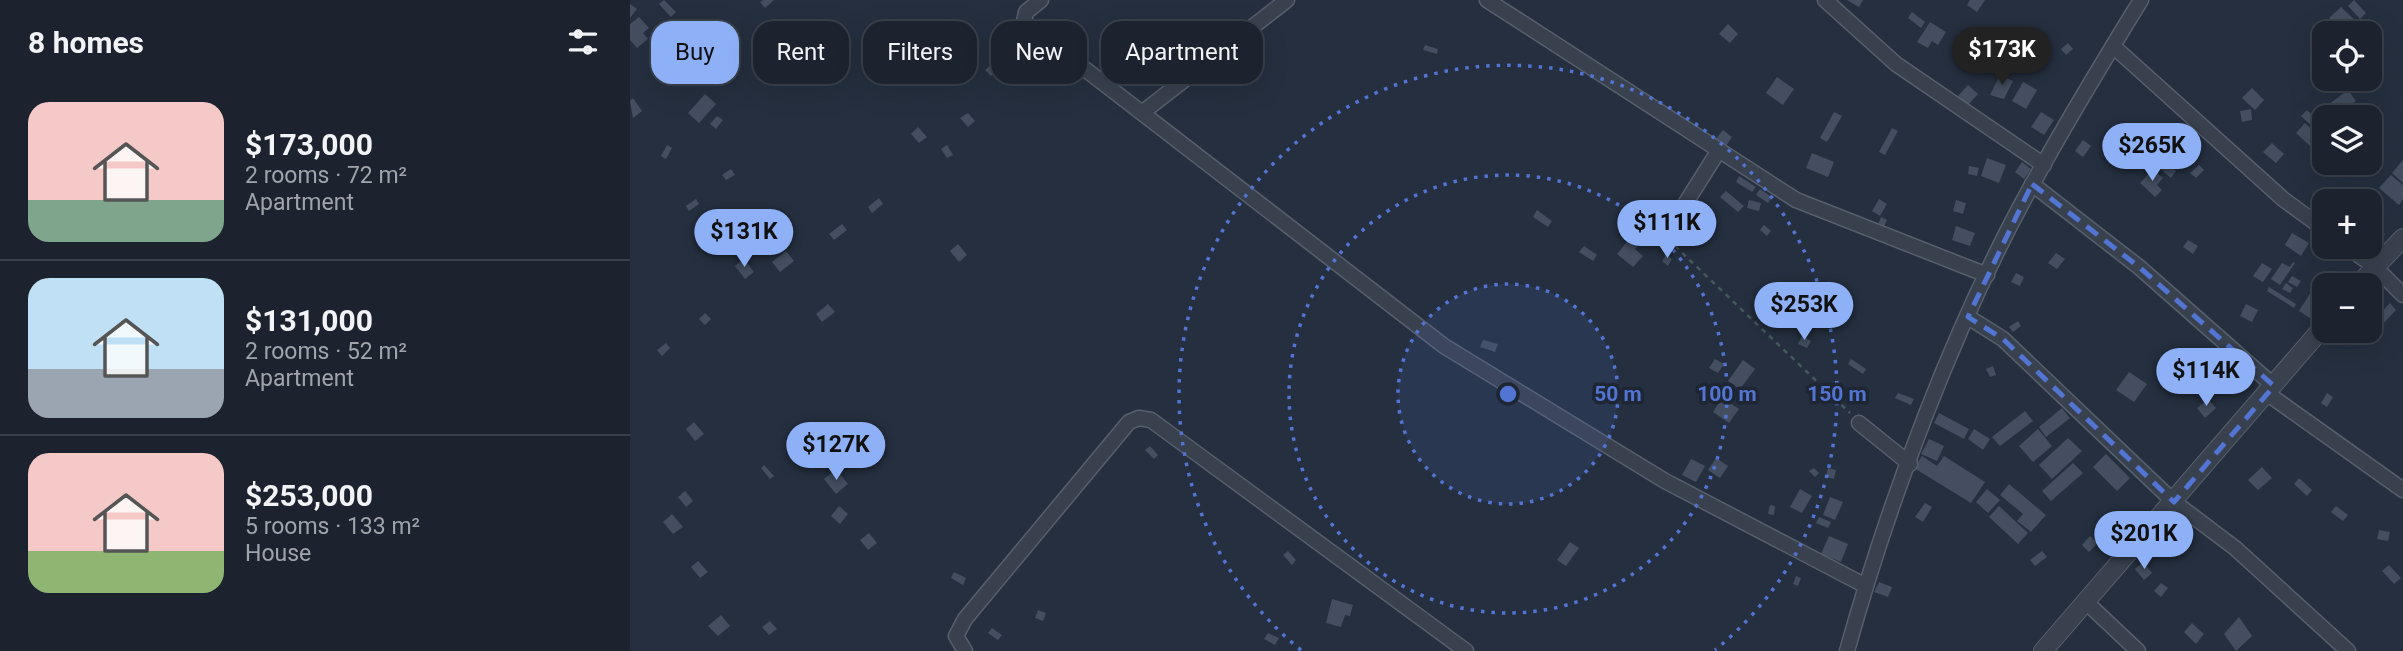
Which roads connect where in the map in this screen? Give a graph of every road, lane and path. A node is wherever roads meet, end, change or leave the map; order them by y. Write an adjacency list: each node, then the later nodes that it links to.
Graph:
1 (1041, 0): 7 (street)
2 (1287, 0): 7 (street)
3 (1487, 0): 8 (street)
4 (1825, 0): 9 (street)
5 (2141, 0): 6 (street)
6 (2113, 46): 9 (street); 11 (street)
7 (1143, 113): 26 (street)
8 (1719, 150): 12 (street); 17 (street)
9 (2044, 164): 10 (street)
10 (2032, 184): 17 (street); 21 (street)
11 (2312, 221)
12 (1665, 236): 22 (path)
13 (2403, 238): 15 (street)
14 (2364, 259): 15 (street)
15 (2374, 266): 16 (street); 18 (street)
16 (2368, 273)
17 (1987, 275): 19 (street)
18 (2403, 295)
19 (1968, 317): 23 (street); 25 (street)
20 (2312, 340): 21 (street)
21 (2271, 390): 24 (street); 25 (street)
22 (1859, 423): 23 (street)
23 (1910, 464): 26 (street)
24 (2403, 490)
25 (2174, 502): 27 (street); 33 (street)
26 (1866, 586): 30 (street)
27 (2087, 603): 31 (street); 32 (street)
28 (965, 651): 29 (street)
29 (1466, 651)
30 (1847, 651)
31 (2043, 651)
32 (2138, 651)
33 (2348, 651)

